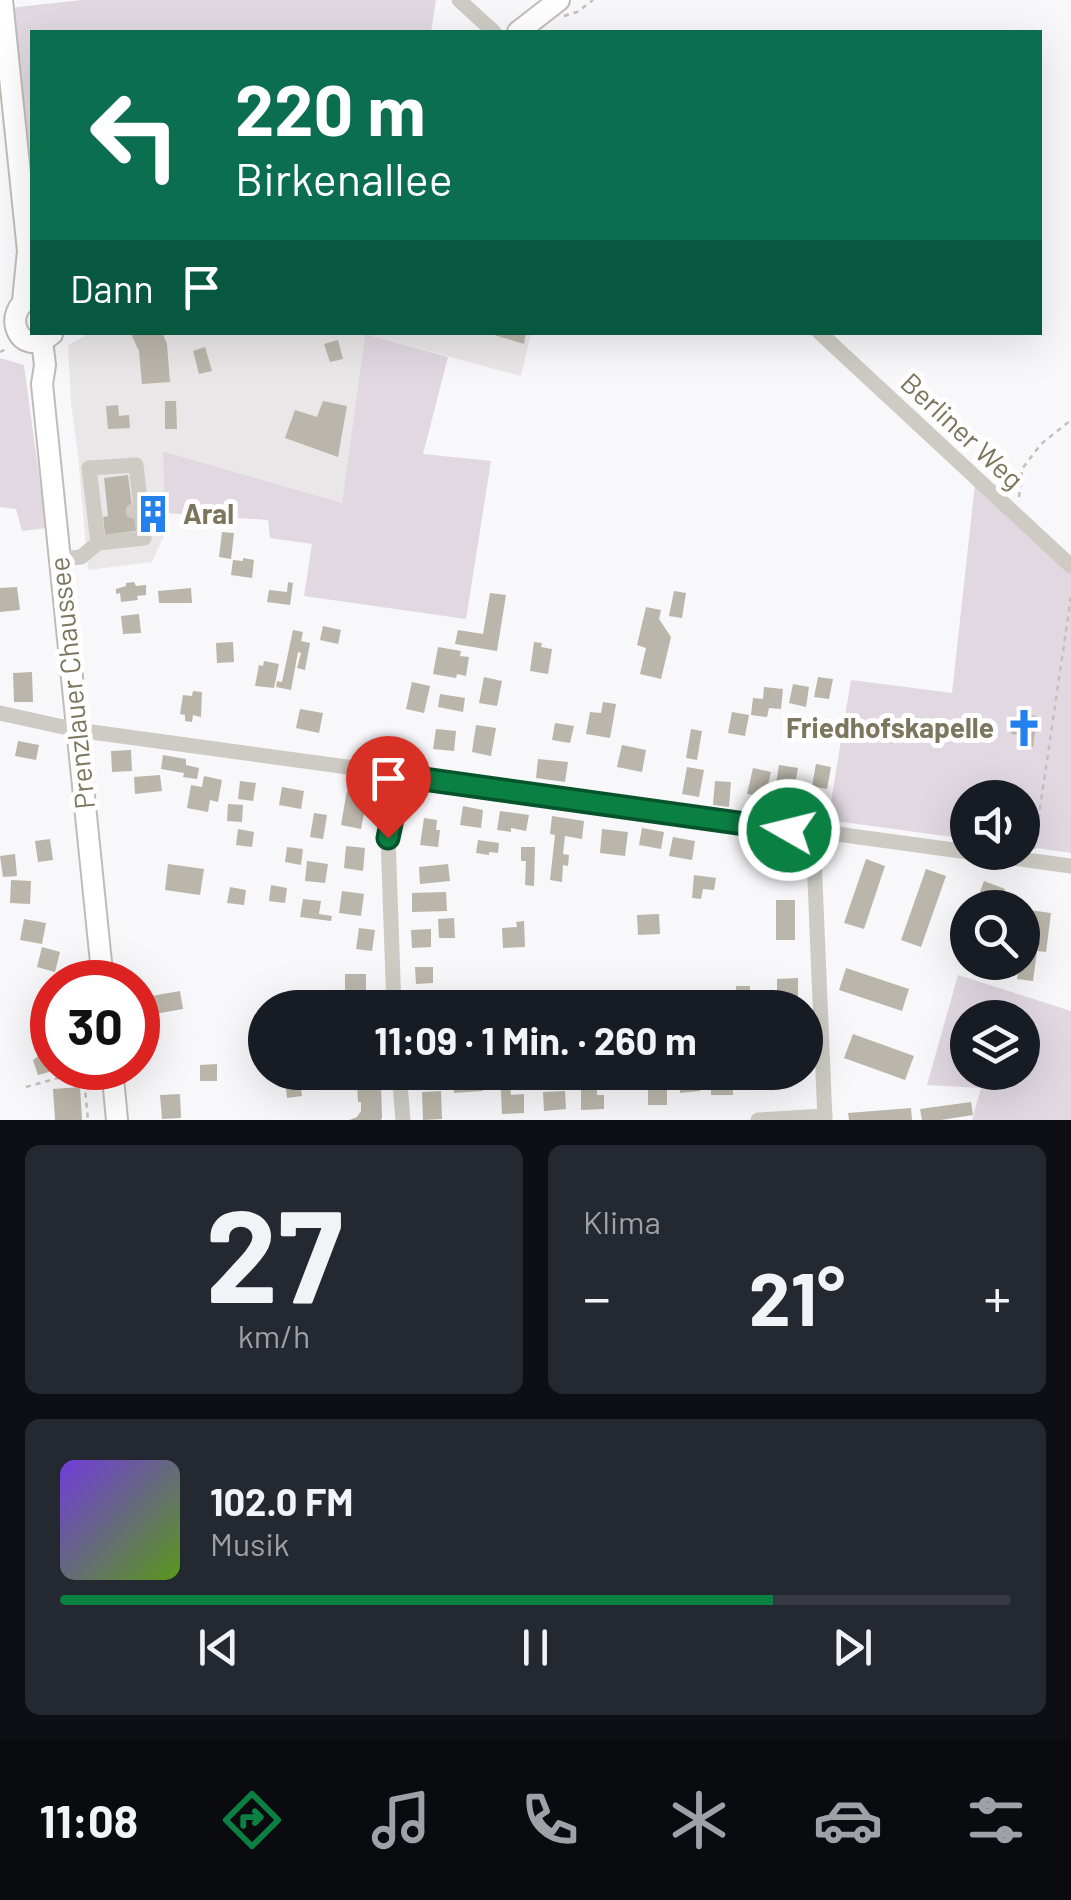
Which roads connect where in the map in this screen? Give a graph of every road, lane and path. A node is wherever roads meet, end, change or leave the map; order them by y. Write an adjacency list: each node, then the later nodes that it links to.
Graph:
1 (2, 0): 8 (main road)
2 (459, 0): 6 (street)
3 (559, 0): 7 (main road)
4 (580, 0): 5 (path)
5 (593, 0)
6 (492, 30)
7 (521, 30)
8 (30, 258): 9 (main road)
9 (28, 299): 11 (main road)
10 (822, 335): 14 (street, Berliner Weg)
11 (20, 336): 12 (path); 16 (main road, Prenzlauer Chaussee)
12 (0, 352)
13 (1071, 420): 14 (path)
14 (1009, 509): 17 (street, Berliner Weg)
15 (98, 543): 15 (street); 16 (street)
16 (59, 559): 20 (main road, Prenzlauer Chaussee)
17 (1071, 566)
18 (1071, 597): 22 (path)
19 (0, 714): 20 (street)
20 (77, 730): 21 (street); 27 (main road, Prenzlauer Chaussee)
21 (388, 774): 23 (street); 28 (street)
22 (1040, 806)
23 (812, 833): 24 (street); 34 (street)
24 (950, 850)
25 (1040, 861): 26 (street)
26 (1071, 866)
27 (101, 960)
28 (393, 990)
29 (30, 1086): 30 (path)
30 (26, 1087)
31 (85, 1090): 35 (path)
32 (114, 1090): 36 (main road)
33 (400, 1090): 37 (street)
34 (825, 1118): 38 (street)
35 (88, 1120)
36 (117, 1120)
37 (403, 1120)
38 (758, 1120)

